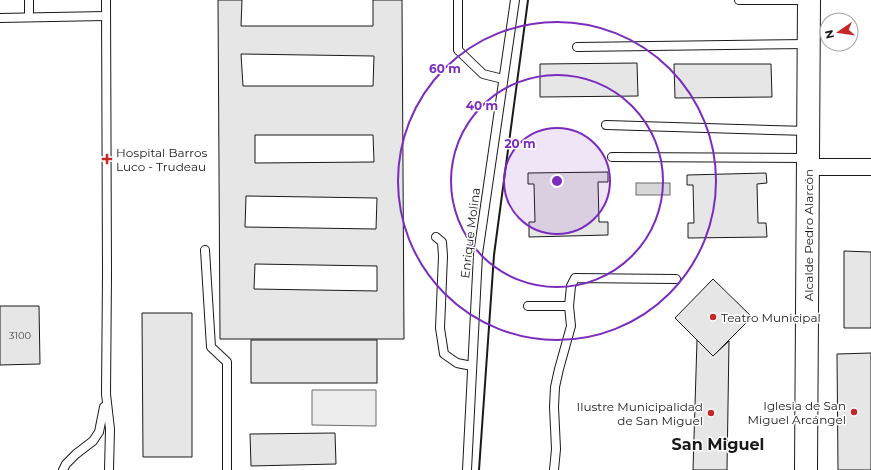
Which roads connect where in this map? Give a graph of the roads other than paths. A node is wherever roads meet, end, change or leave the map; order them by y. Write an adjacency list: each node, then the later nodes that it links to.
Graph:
1 (29, 0): 8 (lane)
2 (106, 0): 7 (lane)
3 (458, 0): 12 (lane)
4 (515, 0): 12 (lane, Enrique Molina)
5 (739, 0): 6 (lane)
6 (809, 0): 10 (street, Alcalde Pedro Alarcón)
7 (105, 16): 8 (lane); 24 (lane)
8 (29, 17): 9 (lane)
9 (0, 18)
10 (809, 44): 11 (lane); 14 (street, Alcalde Pedro Alarcón)
11 (577, 46)
12 (503, 79): 23 (lane, Enrique Molina)
13 (606, 125): 14 (lane)
14 (809, 131): 16 (street, Alcalde Pedro Alarcón)
15 (612, 157): 16 (lane)
16 (808, 163): 17 (street); 30 (street, Alcalde Pedro Alarcón)
17 (871, 167)
18 (436, 237): 23 (lane)
19 (205, 250): 27 (lane)
20 (676, 279): 22 (lane)
21 (528, 306): 22 (lane)
22 (569, 306): 29 (lane)
23 (472, 366): 28 (lane, Enrique Molina)
24 (106, 394): 25 (lane); 26 (lane)
25 (63, 470)
26 (109, 470)
27 (227, 470)
28 (467, 470)
29 (554, 470)
30 (806, 470)

